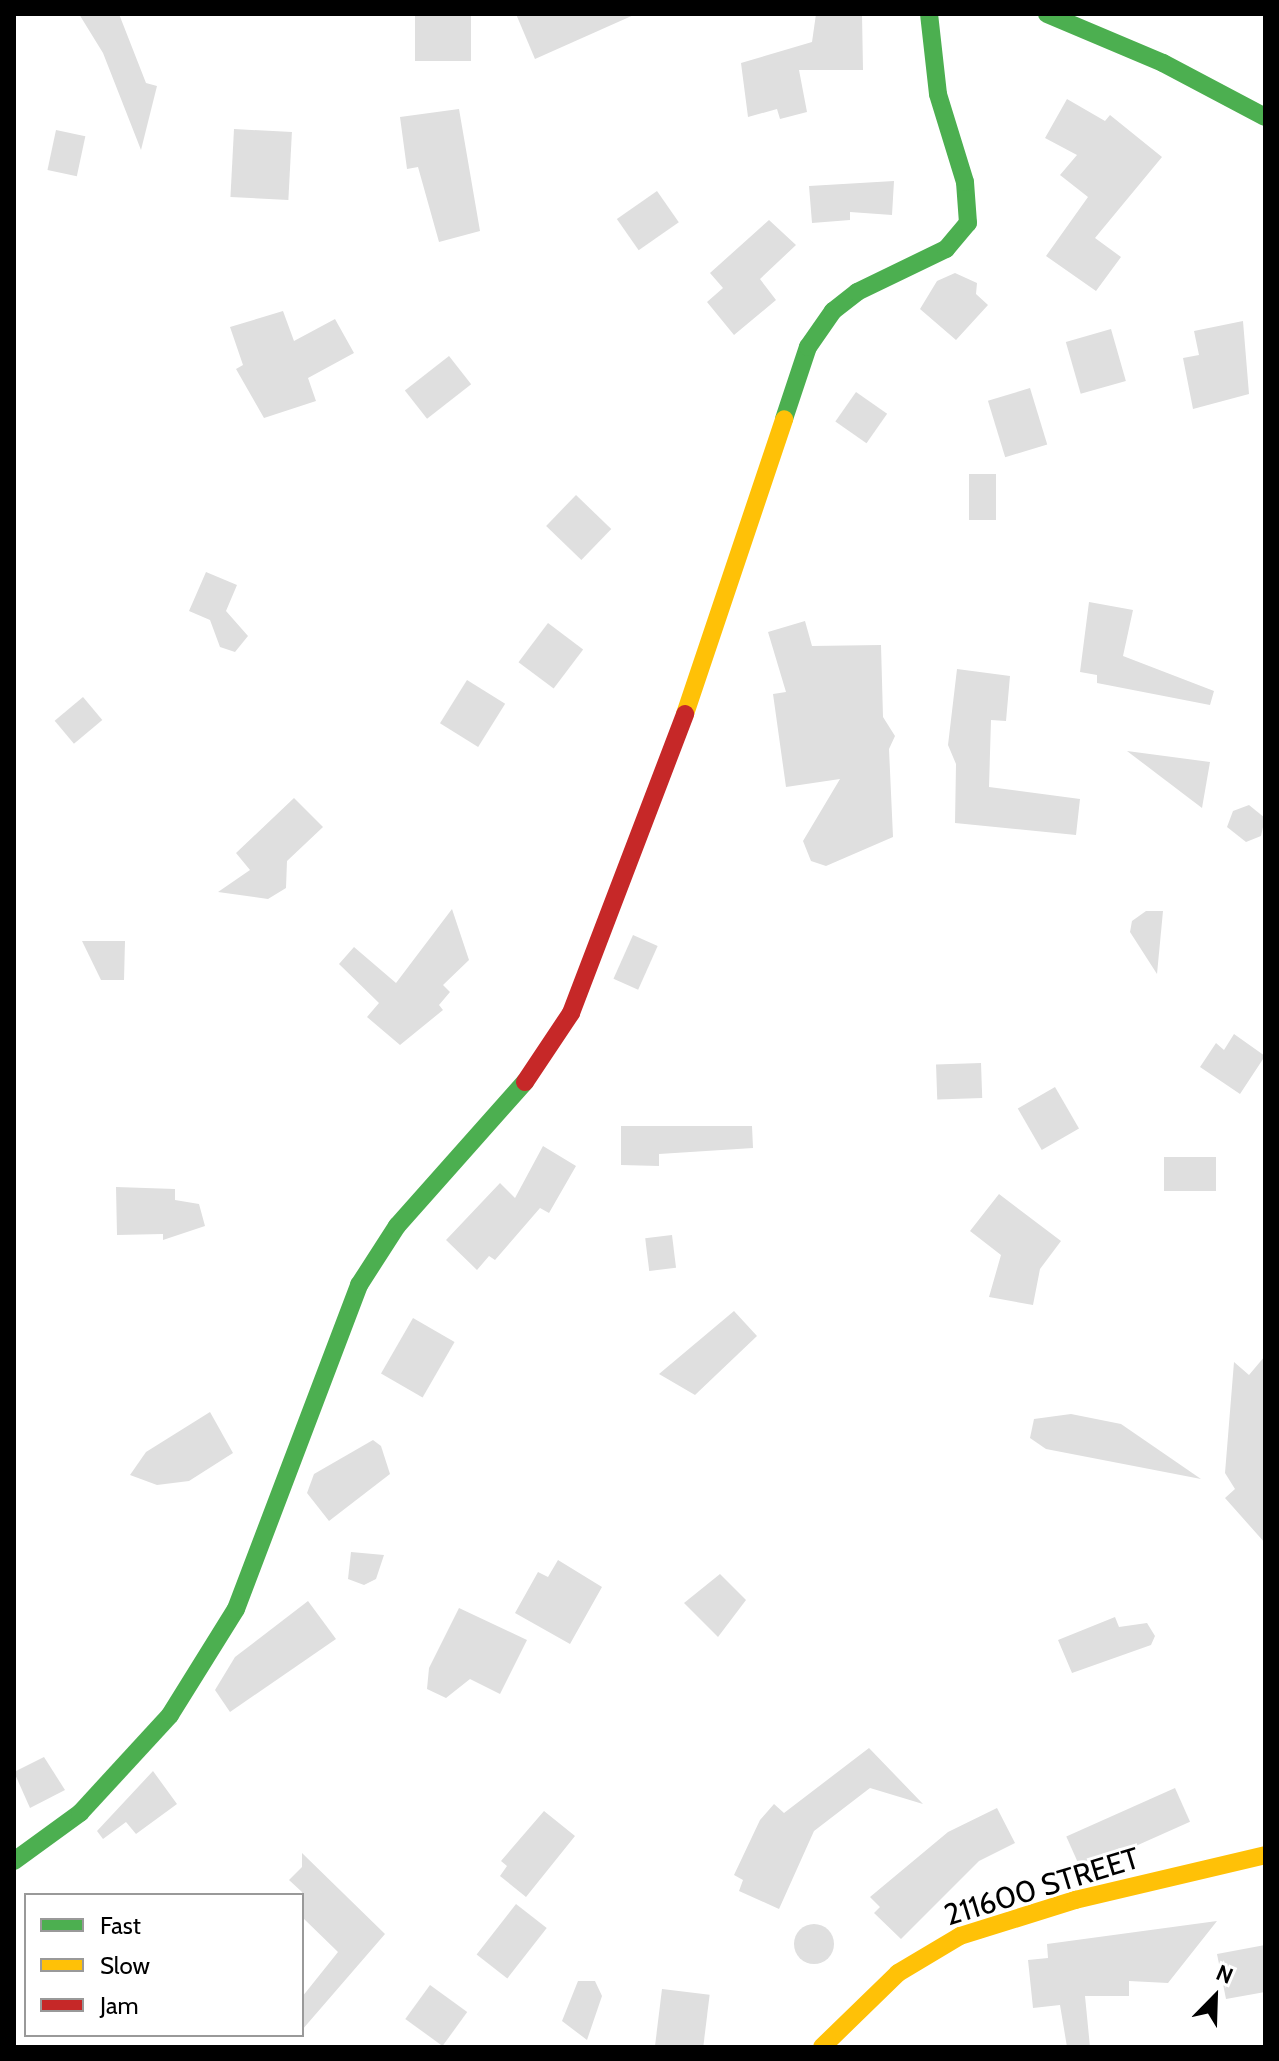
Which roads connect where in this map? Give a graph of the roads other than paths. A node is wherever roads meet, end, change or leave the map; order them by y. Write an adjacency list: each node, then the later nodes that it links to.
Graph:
1 (929, 14): 5 (street)
2 (1047, 14): 3 (street)
3 (1265, 117)
4 (1264, 1858): 6 (street, 211600 STREET)
5 (14, 1861)
6 (822, 2047)

